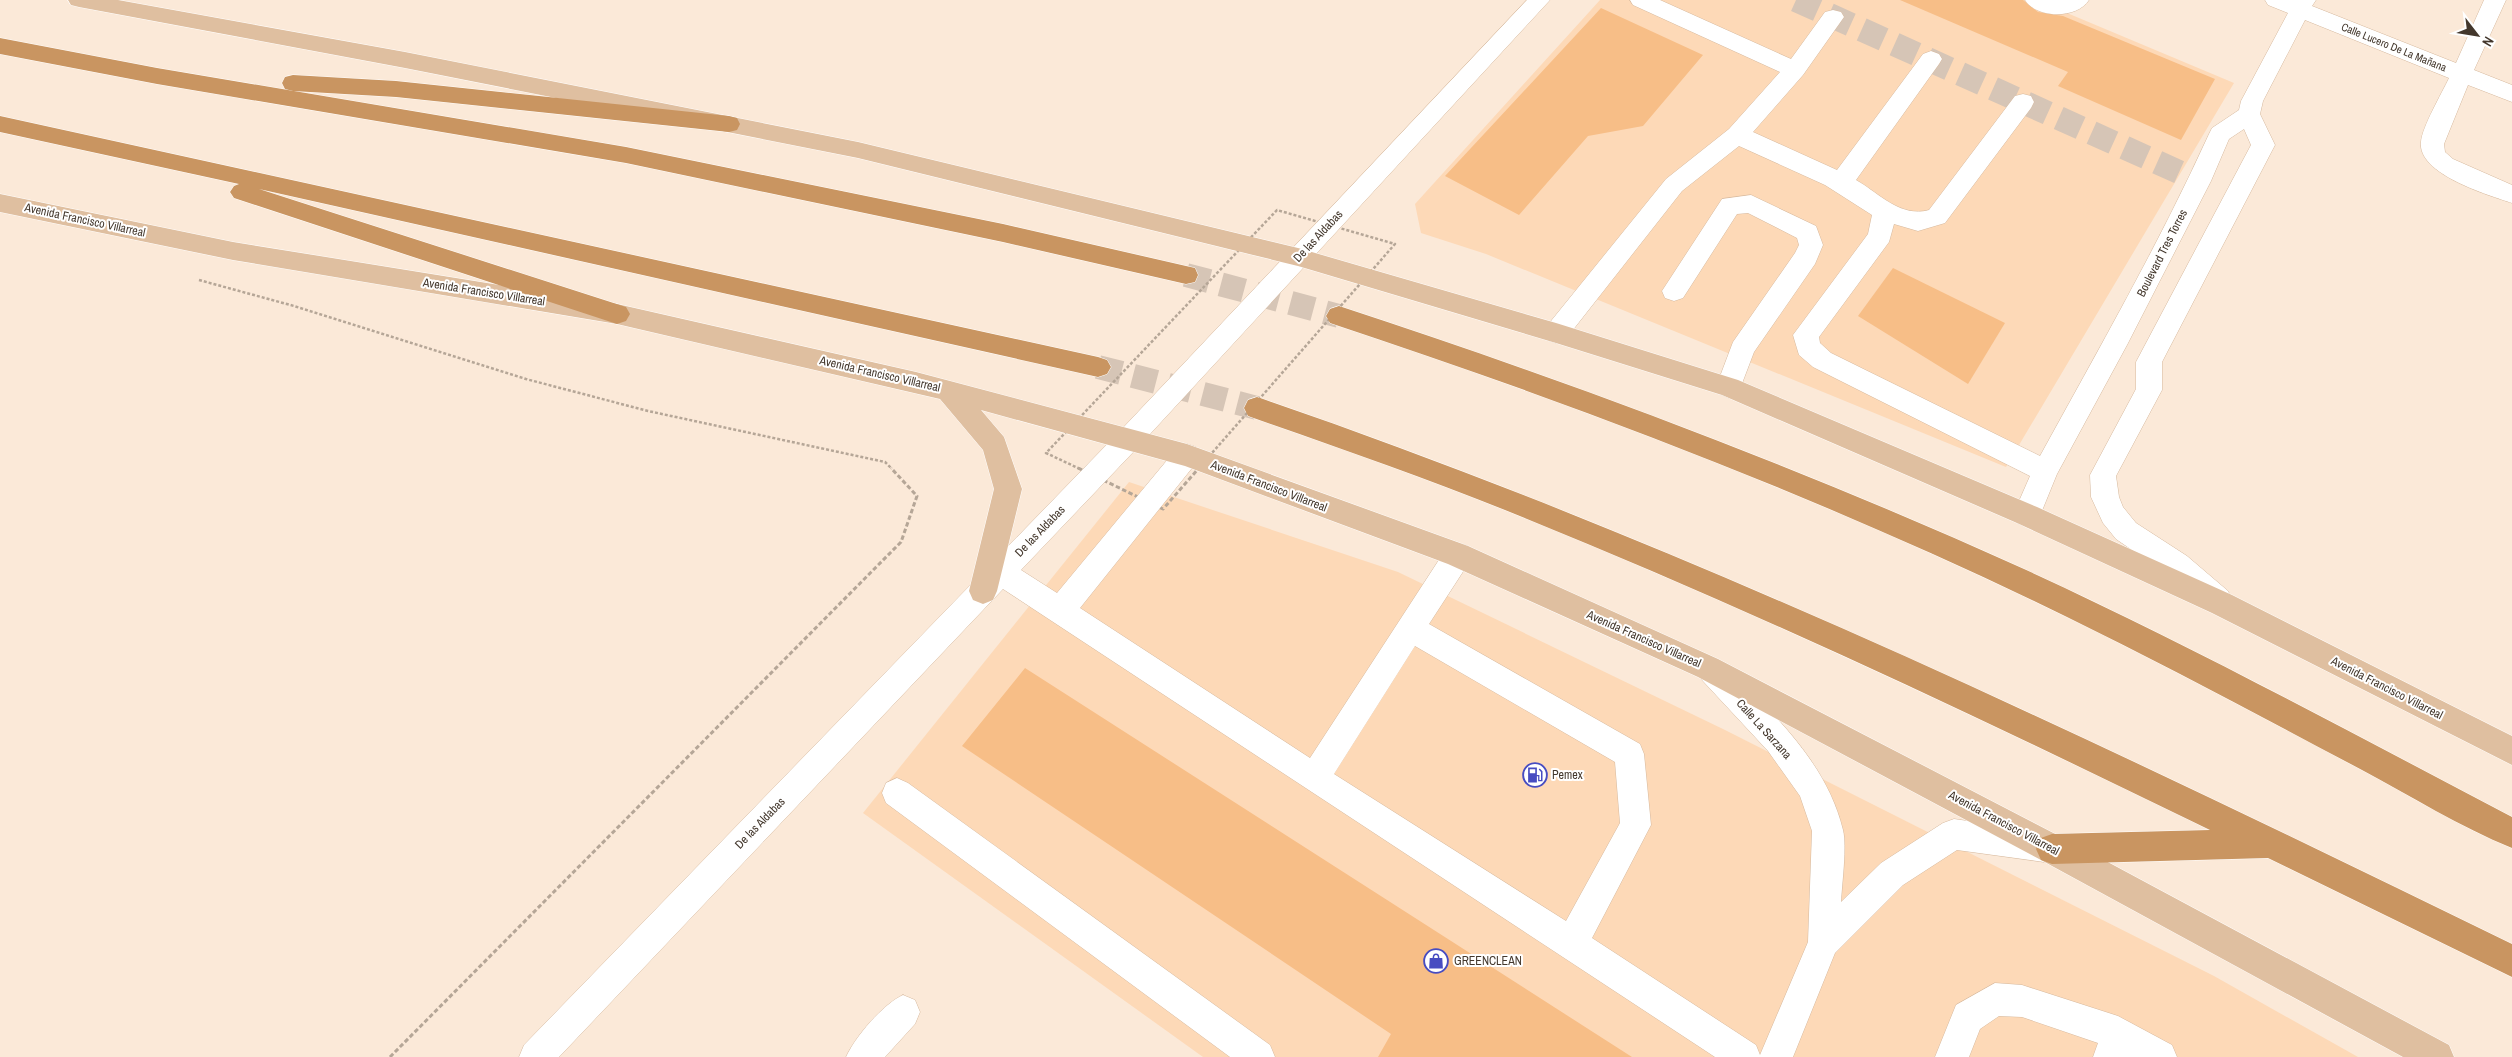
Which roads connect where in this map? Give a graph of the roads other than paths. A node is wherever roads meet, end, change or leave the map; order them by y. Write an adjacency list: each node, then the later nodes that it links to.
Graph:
1 (79, 0): 19 (main road, Avenida Francisco Villarreal)
2 (1539, 0): 26 (street, De las Aldabas)
3 (1641, 0): 12 (street)
4 (2036, 0): 5 (street)
5 (2078, 0)
6 (2276, 0): 8 (street, Calle Lucero De La Mañana)
7 (2495, 0): 13 (street)
8 (2303, 5): 13 (street, Calle Lucero De La Mañana); 17 (street)
9 (1833, 17): 12 (street)
10 (0, 46): 14 (highway)
11 (1932, 59): 22 (street)
12 (1795, 70): 20 (street)
13 (2463, 74): 15 (street, Calle Lucero De La Mañana); 23 (street)
14 (157, 76): 19 (highway); 27 (highway)
15 (2512, 94)
16 (2023, 102): 25 (street)
17 (2249, 114): 32 (street, Boulevard Tres Torres); 33 (street)
18 (0, 124): 21 (highway)
19 (729, 124): 26 (main road, Avenida Francisco Villarreal)
20 (1737, 135): 22 (street); 31 (street)
21 (89, 142): 29 (highway); 34 (highway)
22 (1841, 183): 25 (street)
23 (2512, 194)
24 (0, 203): 29 (main road, Avenida Francisco Villarreal)
25 (1884, 212): 40 (street)
26 (1298, 257): 31 (main road, Avenida Francisco Villarreal); 38 (street, De las Aldabas)
27 (1186, 275)
28 (1674, 291): 35 (street)
29 (617, 314): 36 (main road, Avenida Francisco Villarreal)
30 (1339, 316): 51 (highway)
31 (1556, 333): 35 (main road, Avenida Francisco Villarreal)
32 (2114, 345): 33 (street); 40 (street, Boulevard Tres Torres)
33 (2149, 362): 44 (street)
34 (1098, 367)
35 (1729, 387): 41 (main road, Avenida Francisco Villarreal)
36 (948, 390): 38 (main road, Avenida Francisco Villarreal); 43 (main road)
37 (1257, 408): 52 (highway)
38 (1130, 438): 39 (main road, Avenida Francisco Villarreal); 43 (street, De las Aldabas)
39 (1187, 455): 42 (main road, Avenida Francisco Villarreal); 45 (street)
40 (2045, 471): 41 (street, Boulevard Tres Torres)
41 (2027, 515): 44 (main road, Avenida Francisco Villarreal)
42 (1458, 555): 46 (street); 47 (main road, Avenida Francisco Villarreal)
43 (992, 581): 45 (street); 59 (street, De las Aldabas)
44 (2222, 604): 48 (main road, Avenida Francisco Villarreal)
45 (1060, 610): 49 (street)
46 (1410, 628): 49 (street); 55 (street)
47 (1708, 668): 53 (main road, Avenida Francisco Villarreal); 54 (street, Calle La Sarzana)
48 (2512, 751)
49 (1314, 778): 55 (street)
50 (897, 793): 61 (street)
51 (2512, 833)
52 (2273, 844): 53 (highway); 56 (highway)
53 (2052, 849): 54 (street, Calle La Sarzana); 66 (main road, Avenida Francisco Villarreal)
54 (1824, 942): 63 (street, Calle La Sarzana)
55 (1572, 943): 62 (street)
56 (2512, 962)
57 (903, 1012): 60 (street)
58 (2114, 1045): 64 (street); 65 (street)
59 (536, 1057)
60 (863, 1057)
61 (1258, 1057)
62 (1744, 1057)
63 (1776, 1057)
64 (1952, 1057)
65 (2160, 1057)
66 (2437, 1057)

